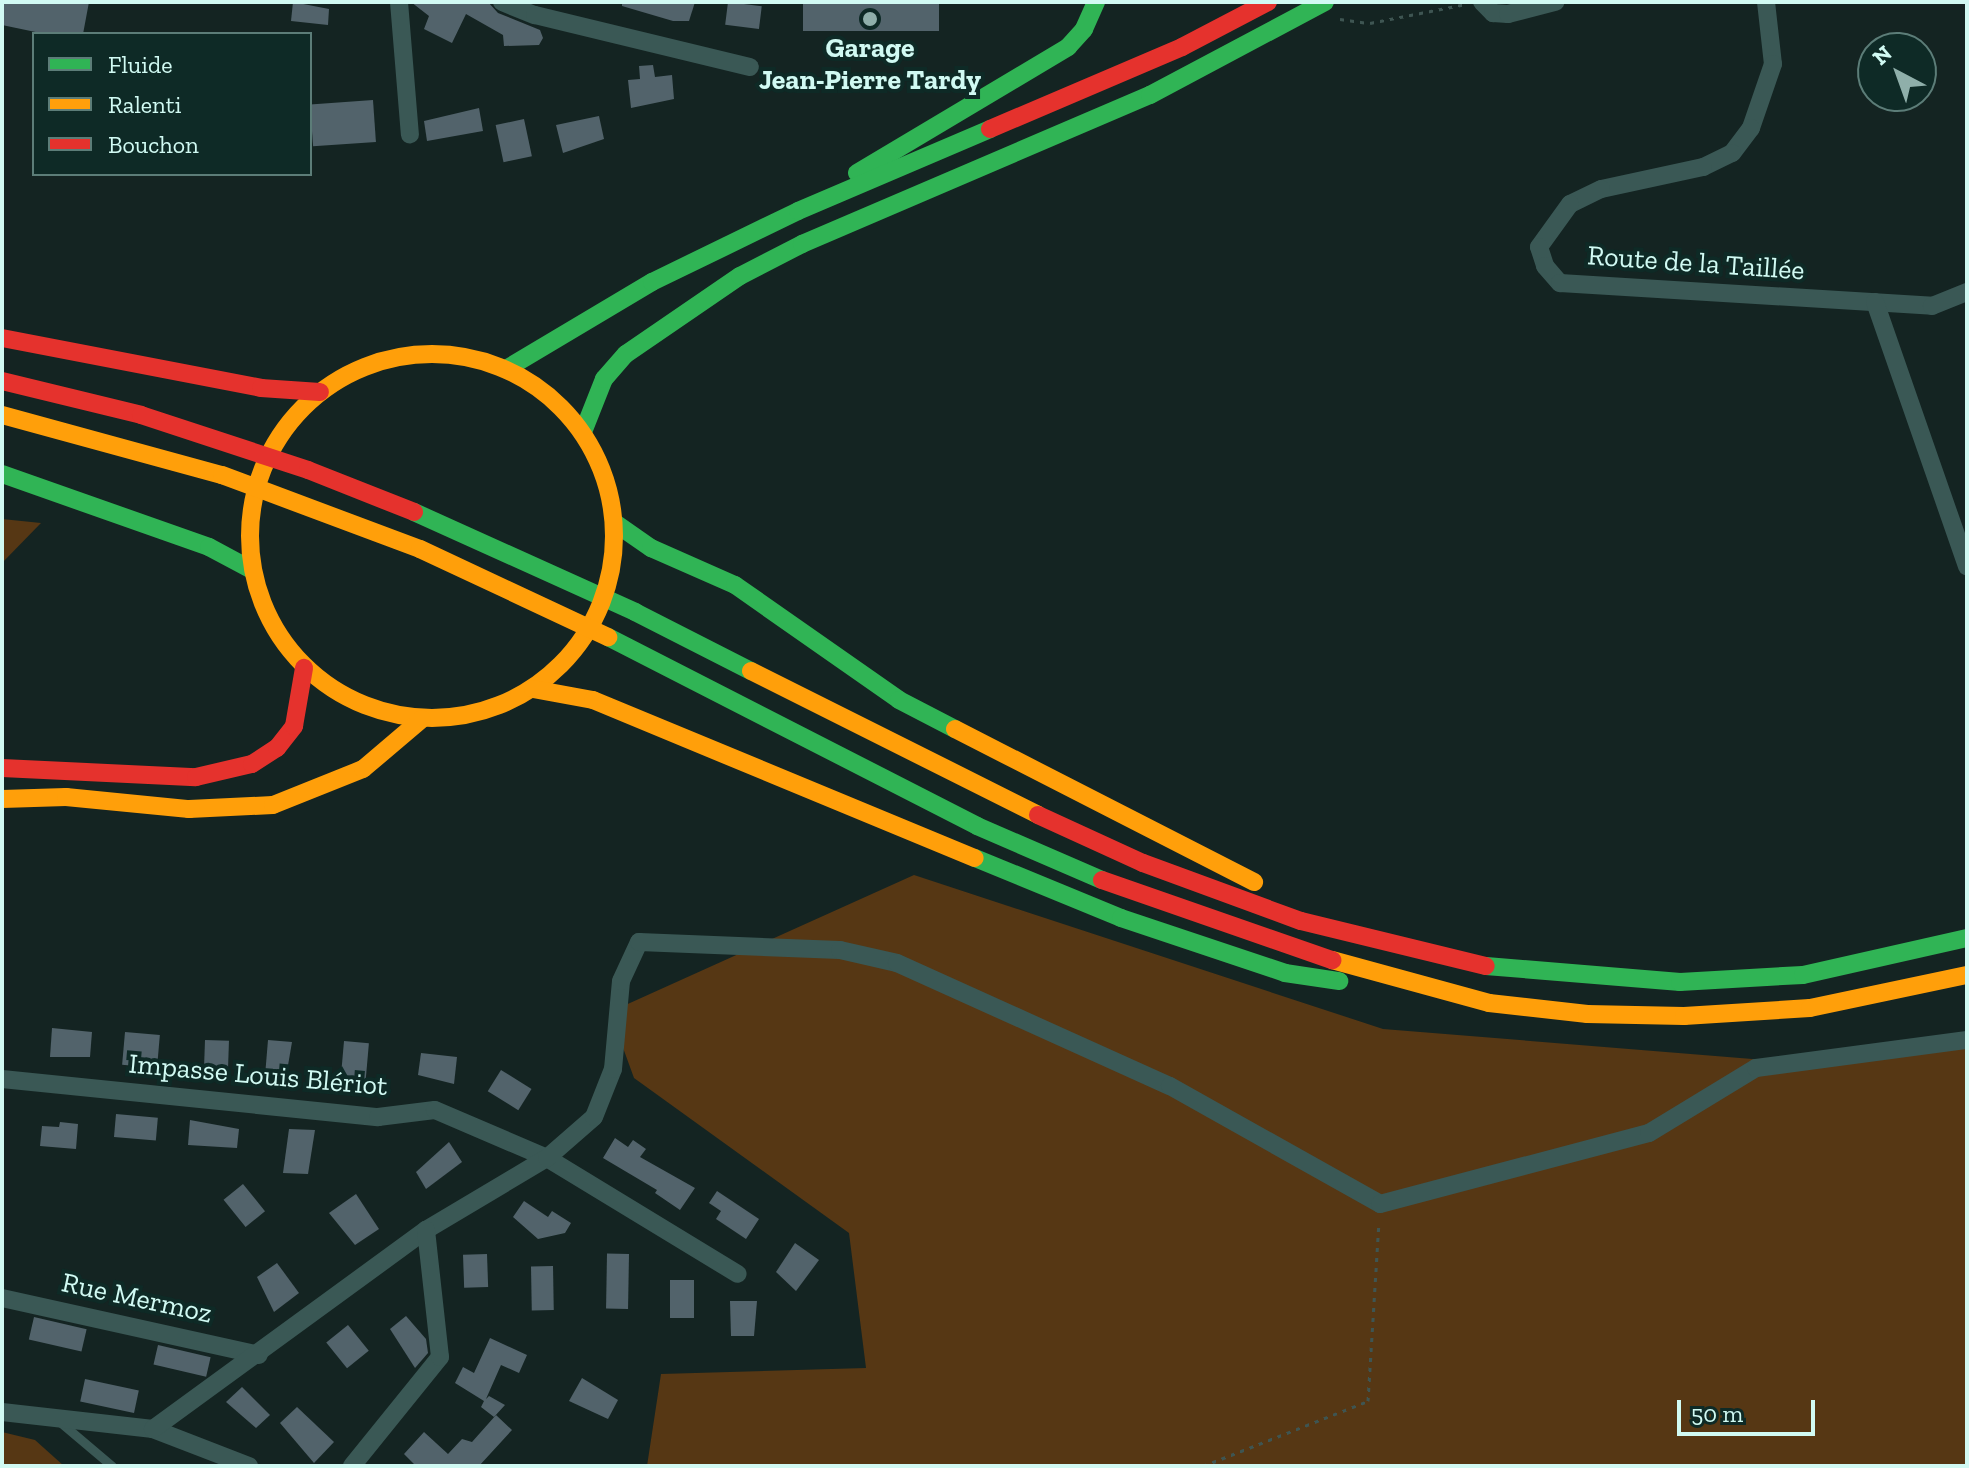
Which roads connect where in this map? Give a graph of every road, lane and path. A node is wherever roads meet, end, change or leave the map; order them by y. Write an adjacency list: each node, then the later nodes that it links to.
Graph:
1 (399, 2): 10 (street)
2 (502, 2): 9 (street)
3 (1096, 2): 11 (main road)
4 (1268, 2): 11 (main road)
5 (1480, 2): 6 (street); 8 (path)
6 (1555, 2)
7 (1766, 2): 13 (street, Route de la Taillée)
8 (1325, 10): 19 (main road)
9 (750, 67)
10 (410, 135)
11 (798, 211): 15 (main road)
12 (1967, 292): 13 (street, Route de la Taillée)
13 (1875, 302): 22 (street)
14 (2, 338): 17 (main road)
15 (506, 369): 17 (main road); 19 (main road)
16 (2, 381): 31 (main road)
17 (320, 392): 23 (main road)
18 (2, 415): 32 (main road)
19 (583, 432): 21 (main road)
20 (2, 474): 23 (main road)
21 (615, 523): 25 (main road); 31 (main road)
22 (1967, 566)
23 (252, 570): 24 (main road)
24 (304, 668): 26 (main road); 27 (main road)
25 (533, 689): 26 (main road); 32 (main road)
26 (422, 719): 28 (main road)
27 (2, 768)
28 (2, 799)
29 (1967, 938): 31 (main road)
30 (1967, 975): 32 (main road)
31 (1641, 981)
32 (1489, 1003)
33 (1967, 1040): 36 (street)
34 (2, 1079): 35 (street, Impasse Louis Blériot)
35 (547, 1158): 36 (street); 37 (street); 38 (street, Impasse Louis Blériot)
36 (1380, 1204): 47 (path)
37 (426, 1230): 40 (street); 46 (street)
38 (738, 1274)
39 (2, 1298): 40 (street, Rue Mermoz)
40 (259, 1355): 43 (street)
41 (2, 1412): 42 (street)
42 (57, 1419): 43 (street); 44 (lane)
43 (153, 1429): 45 (street)
44 (112, 1466)
45 (249, 1466)
46 (352, 1466)
47 (1203, 1466)

